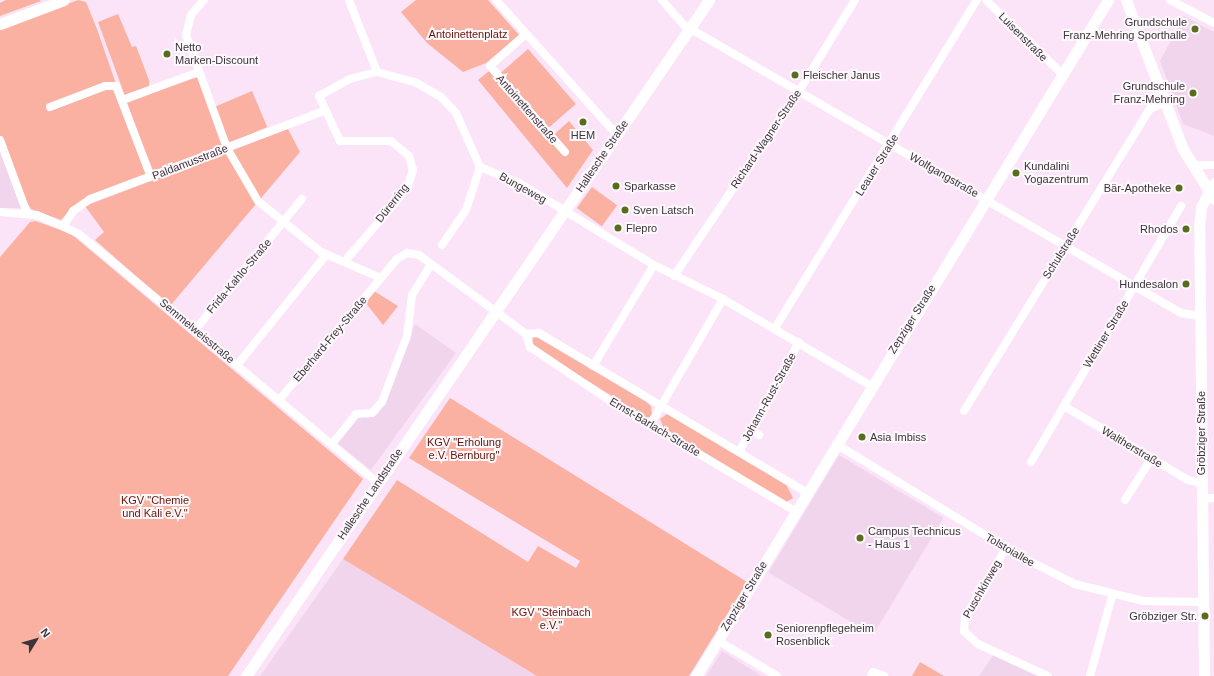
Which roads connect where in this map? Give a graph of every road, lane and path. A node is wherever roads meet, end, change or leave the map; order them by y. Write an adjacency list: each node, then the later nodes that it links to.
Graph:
1 (64, 0): 14 (main road)
2 (204, 0): 17 (street)
3 (349, 0): 18 (street)
4 (496, 0): 16 (street)
5 (662, 0): 15 (street, Wolfgangstraße)
6 (709, 0): 15 (main road, Hallesche Straße)
7 (854, 0): 20 (street, Richard-Wagner-Straße)
8 (977, 0): 27 (street, Leauer Straße)
9 (986, 0): 19 (street, Luisenstraße)
10 (1108, 0): 19 (main road, Zepziger Straße)
11 (1126, 0): 22 (main road)
12 (1170, 0): 13 (street)
13 (1214, 23)
14 (0, 24)
15 (690, 28): 20 (street, Wolfgangstraße); 25 (main road, Hallesche Straße)
16 (526, 34): 25 (street); 29 (street, Antoinettenstraße)
17 (199, 72): 21 (street); 28 (street)
18 (377, 72): 24 (street, Dürerring); 32 (street, Dürerring)
19 (1061, 73): 37 (main road, Zepziger Straße)
20 (799, 91): 27 (street, Wolfgangstraße); 50 (street, Richard-Wagner-Straße)
21 (122, 100): 23 (street); 33 (street)
22 (1165, 102): 30 (main road); 45 (street, Schulstraße)
23 (50, 107)
24 (324, 111): 28 (street, Paldamusstraße); 47 (street, Dürerring)
25 (617, 135): 40 (main road, Hallesche Straße)
26 (0, 140): 41 (street)
27 (891, 144): 37 (street, Wolfgangstraße); 56 (street, Leauer Straße)
28 (227, 148): 33 (street, Paldamusstraße); 42 (street)
29 (565, 152)
30 (1190, 165): 31 (street); 35 (main road)
31 (1214, 165)
32 (480, 167): 40 (street, Bungeweg); 44 (street)
33 (151, 178): 43 (street, Paldamusstraße)
34 (1214, 182): 35 (street)
35 (1211, 195): 55 (main road, Gröbziger Straße)
36 (302, 199): 42 (street, Frida-Kahlo-Straße)
37 (985, 199): 45 (street, Wolfgangstraße); 62 (main road, Zepziger Straße)
38 (1181, 206): 52 (street, Wettiner Straße)
39 (0, 212): 41 (street, Semmelweisstraße)
40 (564, 212): 49 (street, Johann-Rust-Straße); 54 (main road, Hallesche Straße)
41 (27, 213): 43 (street, Semmelweisstraße)
42 (284, 222): 46 (street); 57 (street, Frida-Kahlo-Straße)
43 (64, 225): 57 (street, Semmelweisstraße)
44 (442, 244)
45 (1065, 245): 52 (street, Wolfgangstraße); 66 (street, Schulstraße)
46 (326, 255): 47 (street); 60 (street)
47 (345, 261): 51 (street)
48 (431, 264): 51 (street, Eberhard-Frey-Straße); 54 (street, Ernst-Barlach-Straße); 70 (street)
49 (654, 265): 50 (street, Johann-Rust-Straße); 61 (street)
50 (674, 276): 53 (street, Johann-Rust-Straße)
51 (381, 278): 63 (street, Eberhard-Frey-Straße)
52 (1135, 285): 55 (street, Wolfgangstraße); 65 (street, Wettiner Straße)
53 (723, 299): 56 (street, Johann-Rust-Straße); 64 (street)
54 (495, 312): 58 (street, Ernst-Barlach-Straße); 75 (main road, Hallesche Landstraße)
55 (1200, 316): 76 (main road, Gröbziger Straße)
56 (775, 328): 59 (street, Johann-Rust-Straße)
57 (195, 330): 60 (street, Semmelweisstraße)
58 (526, 334): 61 (street, Ernst-Barlach-Straße); 67 (street, Ernst-Barlach-Straße)
59 (799, 342): 62 (street, Johann-Rust-Straße); 68 (street, Johann-Rust-Straße)
60 (237, 365): 63 (street, Semmelweisstraße)
61 (593, 366): 64 (street, Ernst-Barlach-Straße)
62 (871, 386): 71 (main road, Zepziger Straße)
63 (279, 400): 70 (street, Semmelweisstraße)
64 (661, 405): 67 (street); 72 (street, Ernst-Barlach-Straße)
65 (1064, 406): 73 (street, Waltherstraße); 74 (street, Wettiner Straße)
66 (964, 411)
67 (650, 425): 81 (street, Ernst-Barlach-Straße)
68 (752, 430): 69 (street); 72 (street, Johann-Rust-Straße)
69 (759, 435)
70 (332, 444): 75 (street, Semmelweisstraße)
71 (836, 444): 77 (main road, Zepziger Straße); 82 (street, Tolstoiallee)
72 (739, 452): 77 (street, Ernst-Barlach-Straße)
73 (1151, 459): 76 (street, Waltherstraße); 80 (street)
74 (1031, 462)
75 (378, 483): 86 (main road, Hallesche Landstraße)
76 (1201, 483): 79 (main road, Gröbziger Straße)
77 (806, 492): 81 (main road, Zepziger Straße)
78 (1214, 498): 79 (street)
79 (1201, 499): 84 (main road, Gröbziger Straße)
80 (1125, 500)
81 (795, 511): 85 (main road, Zepziger Straße)
82 (1006, 548): 83 (street, Tolstoiallee); 91 (street, Puschkinweg)
83 (1112, 596): 84 (street, Tolstoiallee); 92 (street)
84 (1203, 602): 93 (main road, Gröbziger Straße)
85 (717, 640): 87 (main road, Zepziger Straße); 88 (street)
86 (246, 676)
87 (696, 676)
88 (777, 676)
89 (871, 676): 90 (street)
90 (884, 676)
91 (1048, 676)
92 (1090, 676)
93 (1204, 676)

